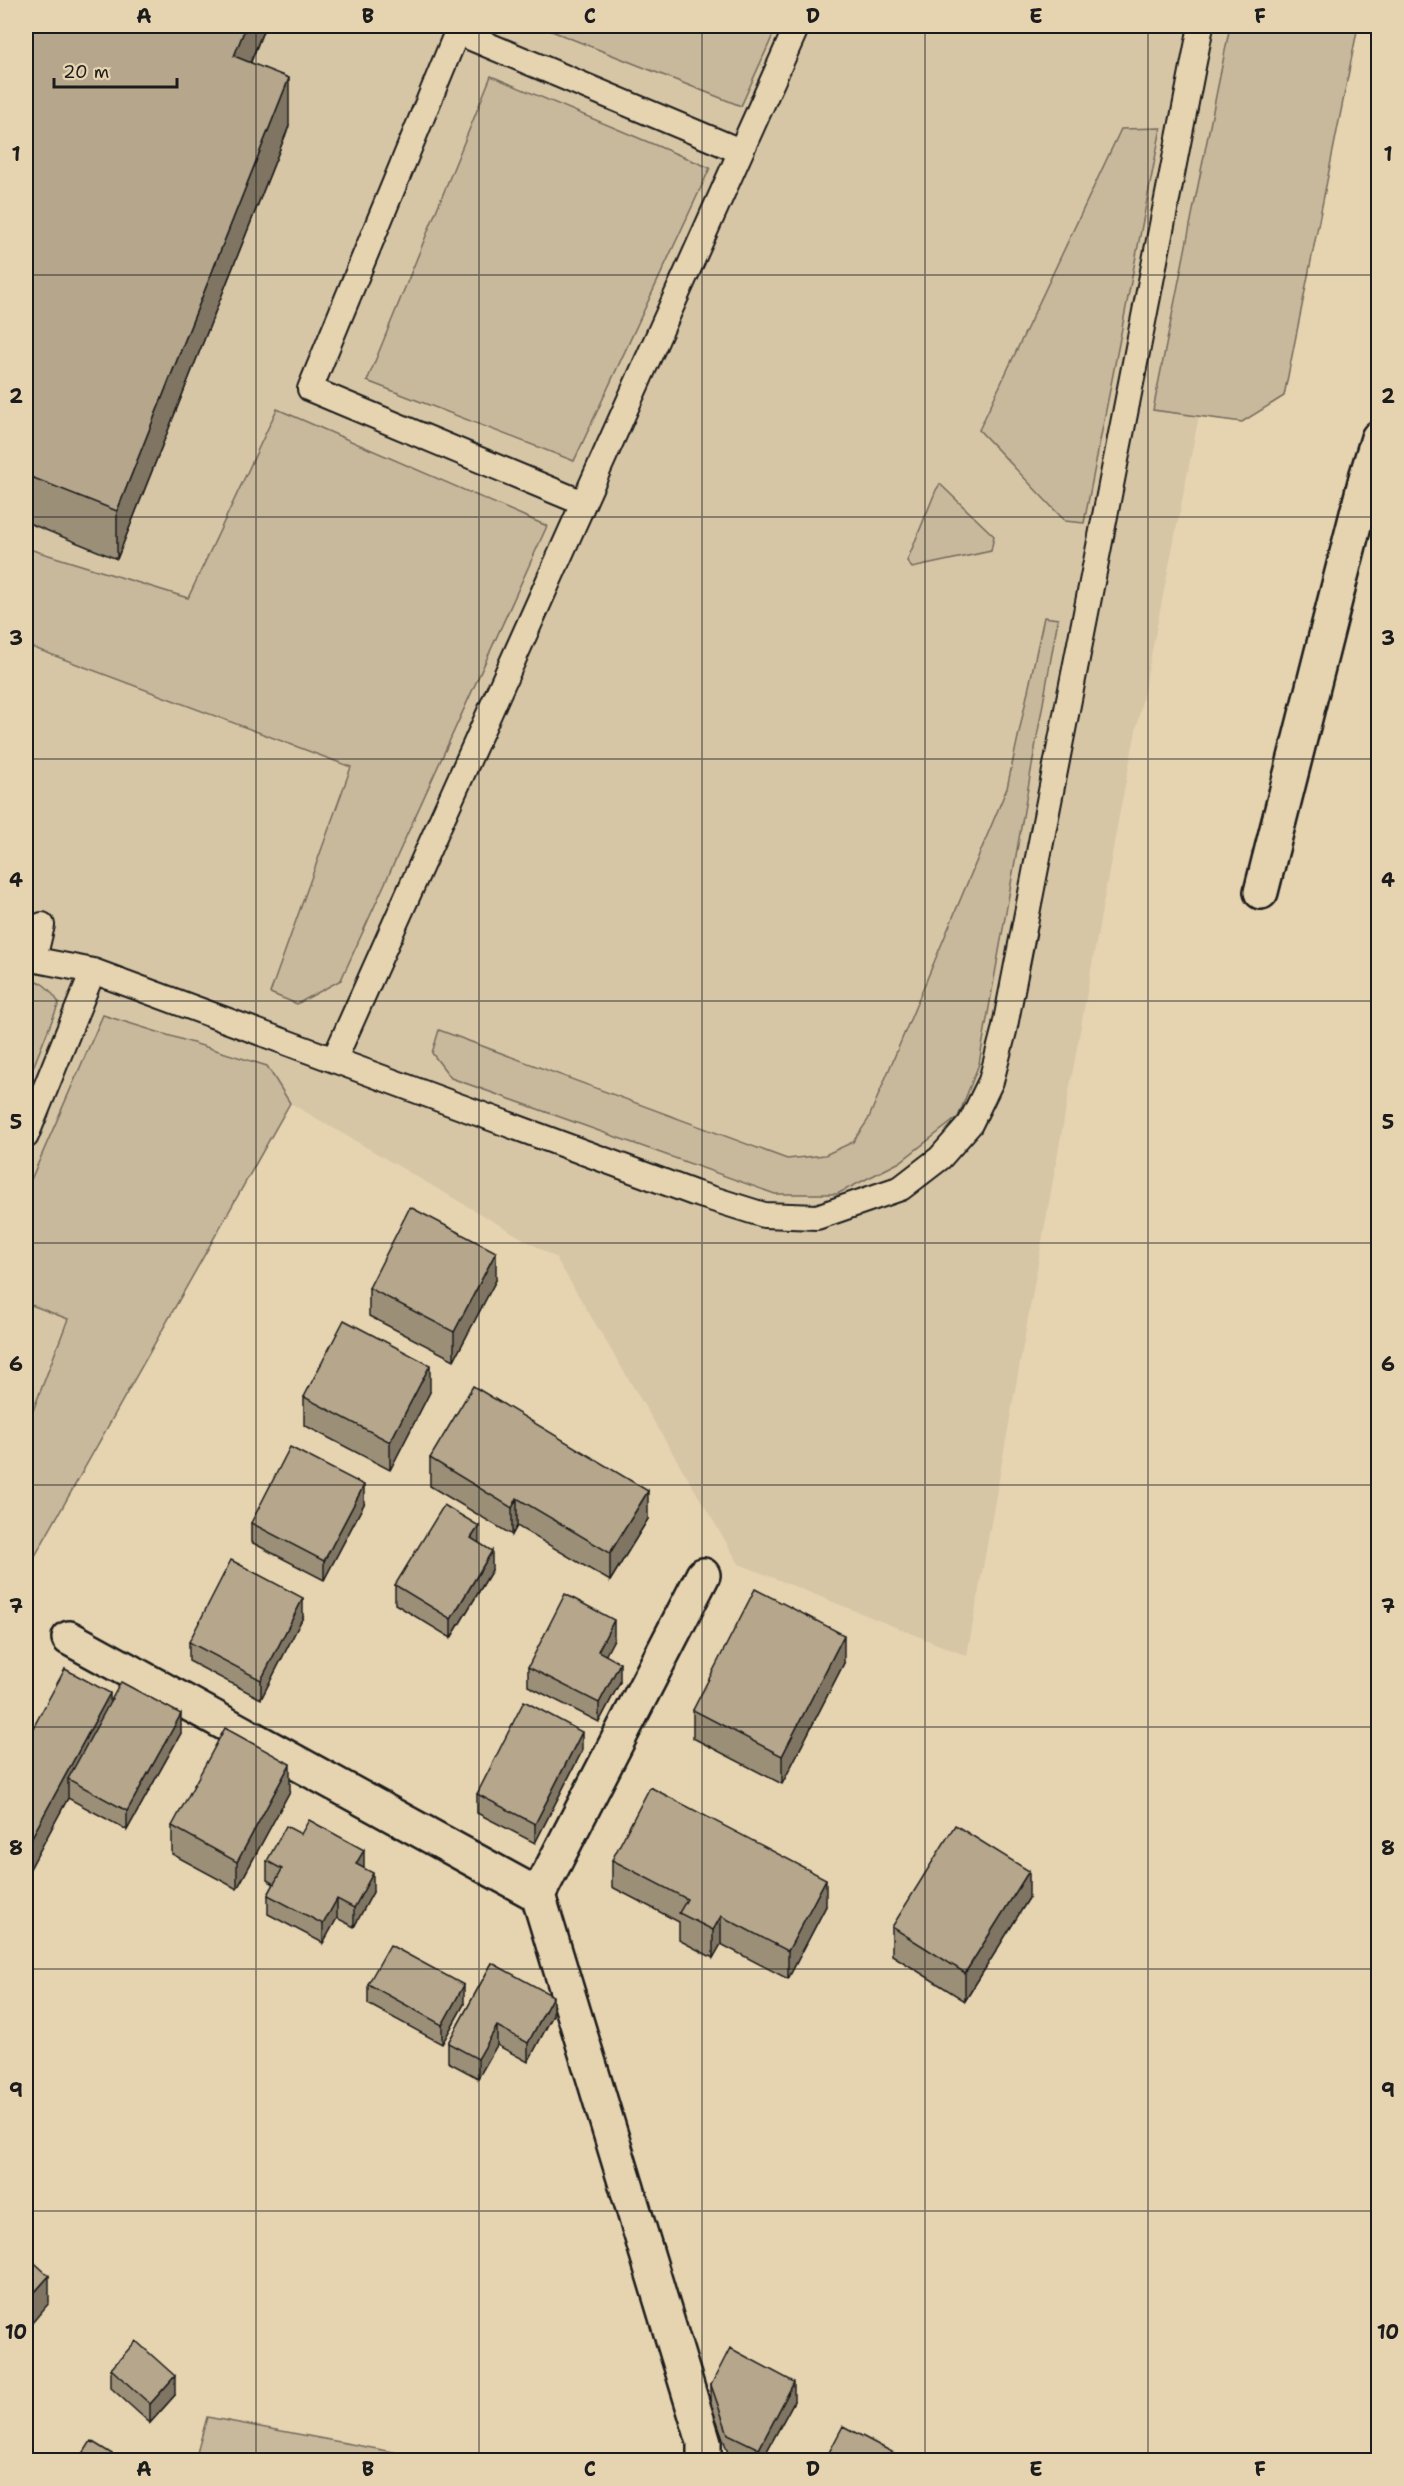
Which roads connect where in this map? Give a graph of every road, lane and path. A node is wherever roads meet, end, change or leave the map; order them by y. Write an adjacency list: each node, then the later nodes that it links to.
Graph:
1 (797, 26): 3 (lane)
2 (1201, 26): 10 (lane)
3 (740, 151): 5 (lane); 5 (lane)
4 (1378, 438): 6 (street)
5 (583, 503): 10 (lane)
6 (1261, 891)
7 (42, 925): 8 (lane)
8 (30, 958): 9 (lane)
9 (93, 971): 10 (lane); 11 (lane)
10 (334, 1060)
11 (26, 1136)
12 (703, 1575): 14 (street)
13 (69, 1638): 14 (street)
14 (537, 1895): 15 (street)
15 (704, 2460)

